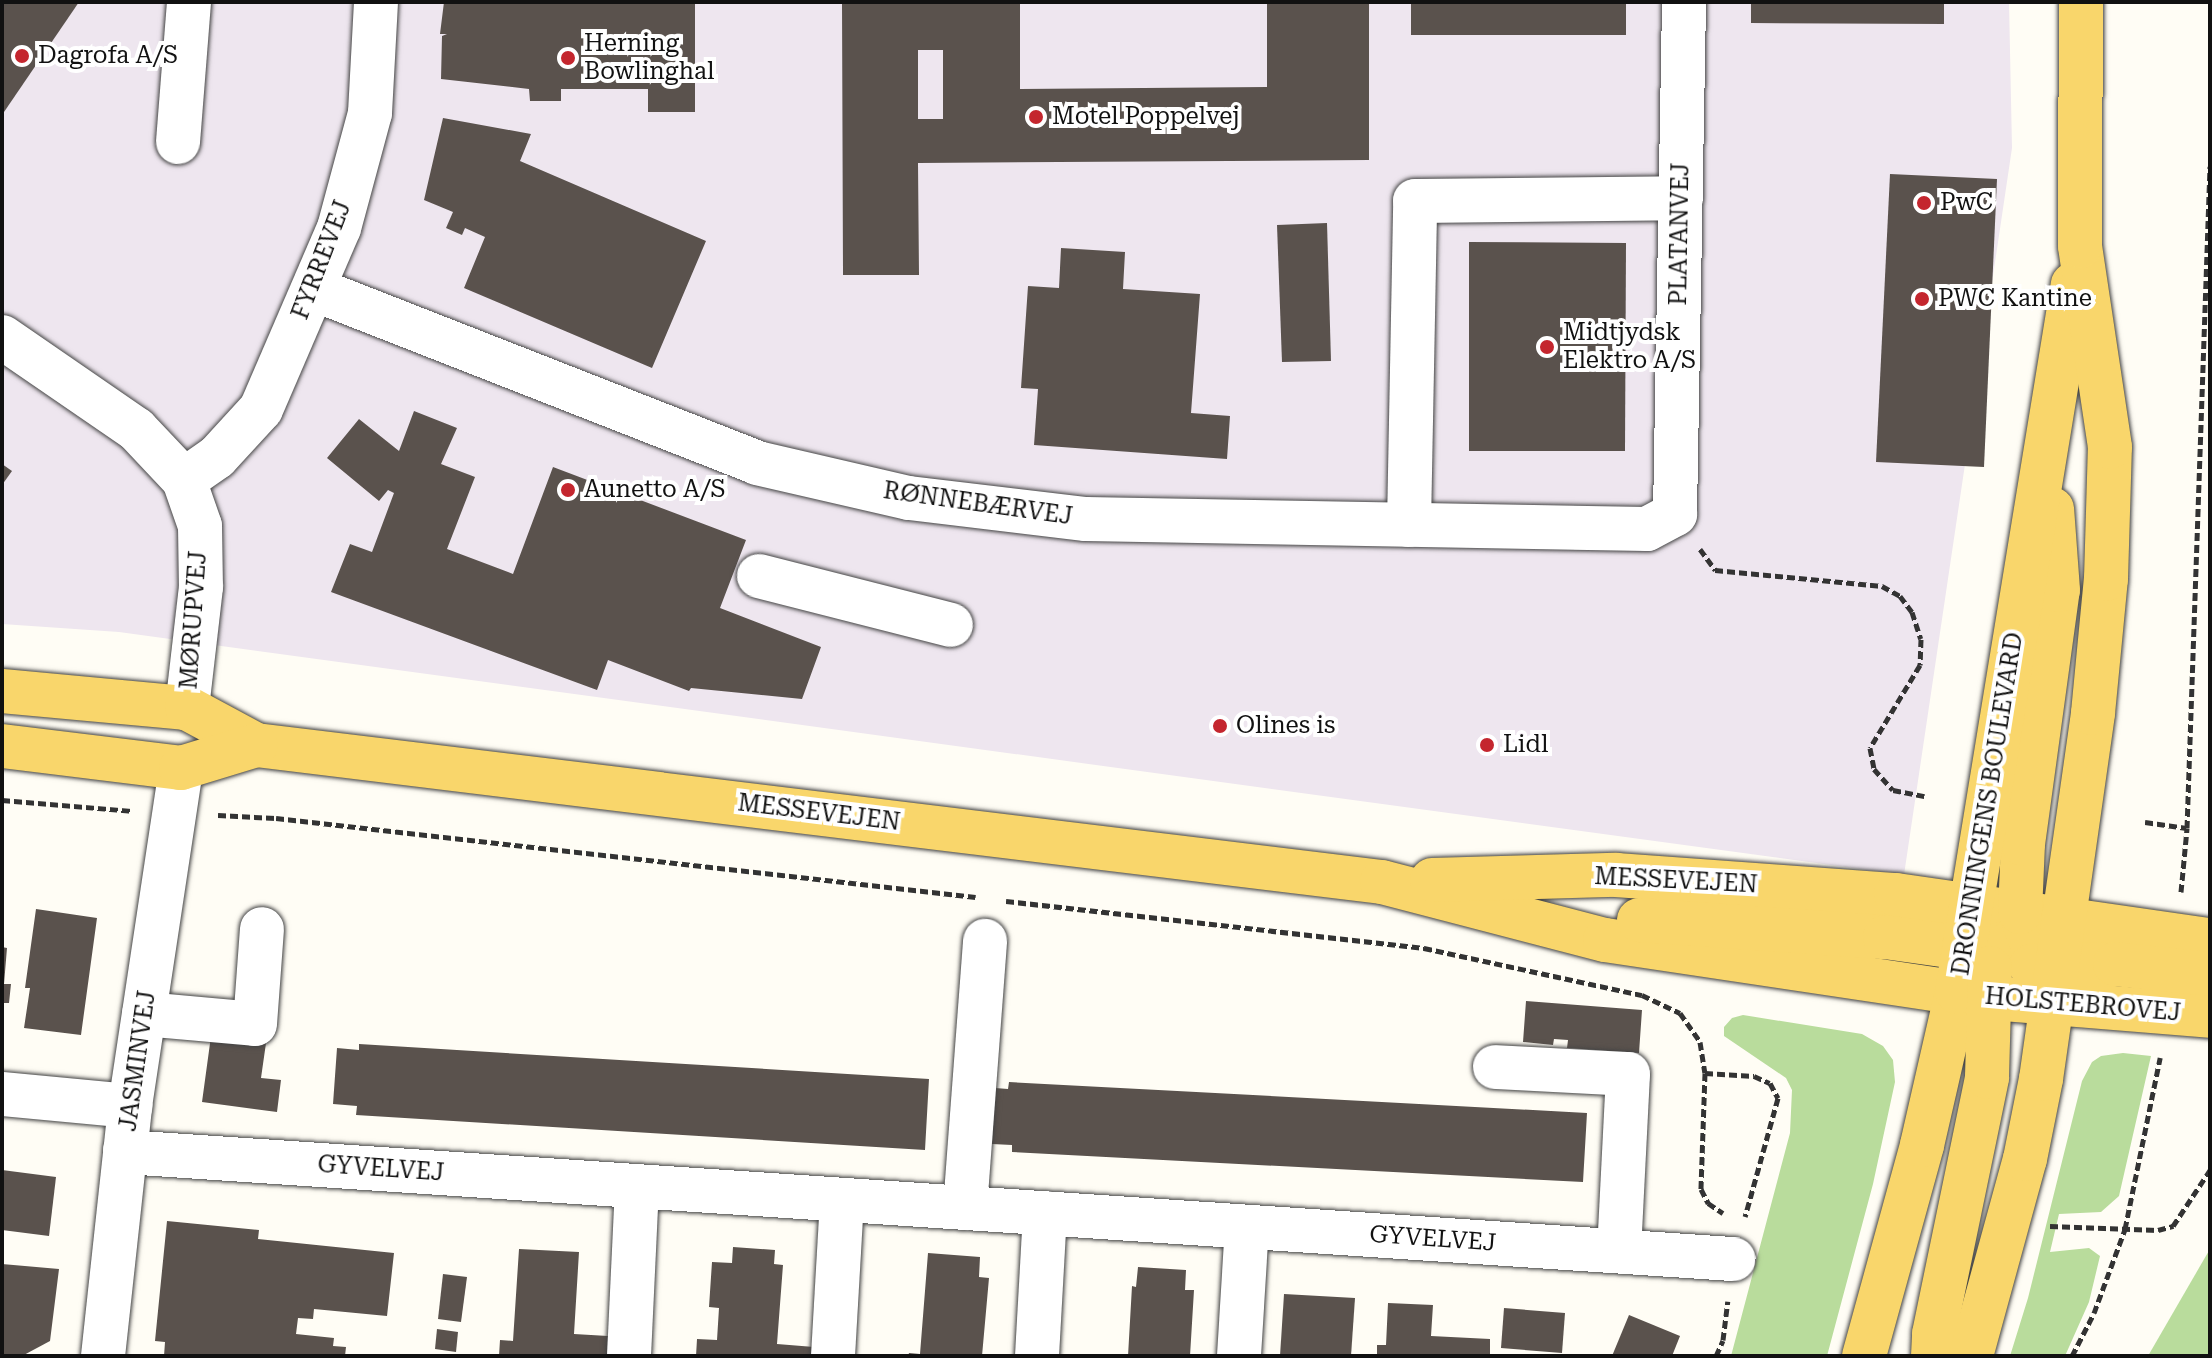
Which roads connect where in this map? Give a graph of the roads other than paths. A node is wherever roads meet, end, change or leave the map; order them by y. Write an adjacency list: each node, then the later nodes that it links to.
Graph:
1 (189, 2): 5 (street)
2 (376, 2): 8 (street, FYRREVEJ)
3 (1684, 2): 6 (street, PLATANVEJ)
4 (2081, 2): 7 (main road, DRONNINGENS BOULEVARD)
5 (178, 142)
6 (1681, 198): 12 (street, PLATANVEJ); 13 (street)
7 (2080, 246): 10 (main road, DRONNINGENS BOULEVARD); 26 (main road, DRONNINGENS BOULEVARD)
8 (314, 289): 11 (street, FYRREVEJ); 13 (street, RØNNEBÆRVEJ)
9 (2, 337): 11 (street, MØRUPVEJ)
10 (2046, 443): 22 (main road, DRONNINGENS BOULEVARD); 26 (main road)
11 (184, 480): 17 (street, MØRUPVEJ)
12 (1675, 514): 13 (street, RØNNEBÆRVEJ)
13 (1409, 525)
14 (759, 576): 15 (street)
15 (951, 625)
16 (2, 691): 17 (main road, MESSEVEJEN)
17 (187, 708): 18 (main road, MESSEVEJEN); 20 (main road)
18 (256, 745): 20 (main road, MESSEVEJEN); 21 (main road, MESSEVEJEN)
19 (2, 746): 20 (main road, MESSEVEJEN)
20 (181, 768): 29 (street, JASMINVEJ)
21 (1382, 882): 22 (main road, MESSEVEJEN); 27 (main road, MESSEVEJEN)
22 (1970, 905): 26 (main road, HOLSTEBROVEJ); 27 (main road, DRONNINGENS BOULEVARD)
23 (990, 920): 37 (street)
24 (262, 929): 29 (street)
25 (2210, 940): 26 (main road, HOLSTEBROVEJ)
26 (2045, 950): 27 (main road, HOLSTEBROVEJ); 27 (main road); 28 (main road); 30 (main road, HOLSTEBROVEJ); 49 (main road, DRONNINGENS BOULEVARD)
27 (1978, 972): 47 (main road, DRONNINGENS BOULEVARD); 48 (main road)
28 (2210, 974)
29 (144, 1014): 33 (street, JASMINVEJ)
30 (2210, 1016)
31 (1495, 1067): 40 (street)
32 (2, 1094): 33 (street)
33 (130, 1106): 34 (street, JASMINVEJ)
34 (125, 1152): 35 (street, GYVELVEJ); 42 (street, JASMINVEJ)
35 (637, 1186): 36 (street, GYVELVEJ); 43 (street)
36 (842, 1200): 37 (street, GYVELVEJ); 44 (street)
37 (965, 1208): 38 (street, GYVELVEJ)
38 (1045, 1213): 39 (street, GYVELVEJ); 45 (street)
39 (1247, 1227): 40 (street, GYVELVEJ); 46 (street)
40 (1619, 1251): 41 (street, GYVELVEJ)
41 (1733, 1259)
42 (103, 1356)
43 (629, 1356)
44 (833, 1356)
45 (1037, 1356)
46 (1239, 1356)
47 (1864, 1356)
48 (1933, 1356)
49 (1971, 1356)

